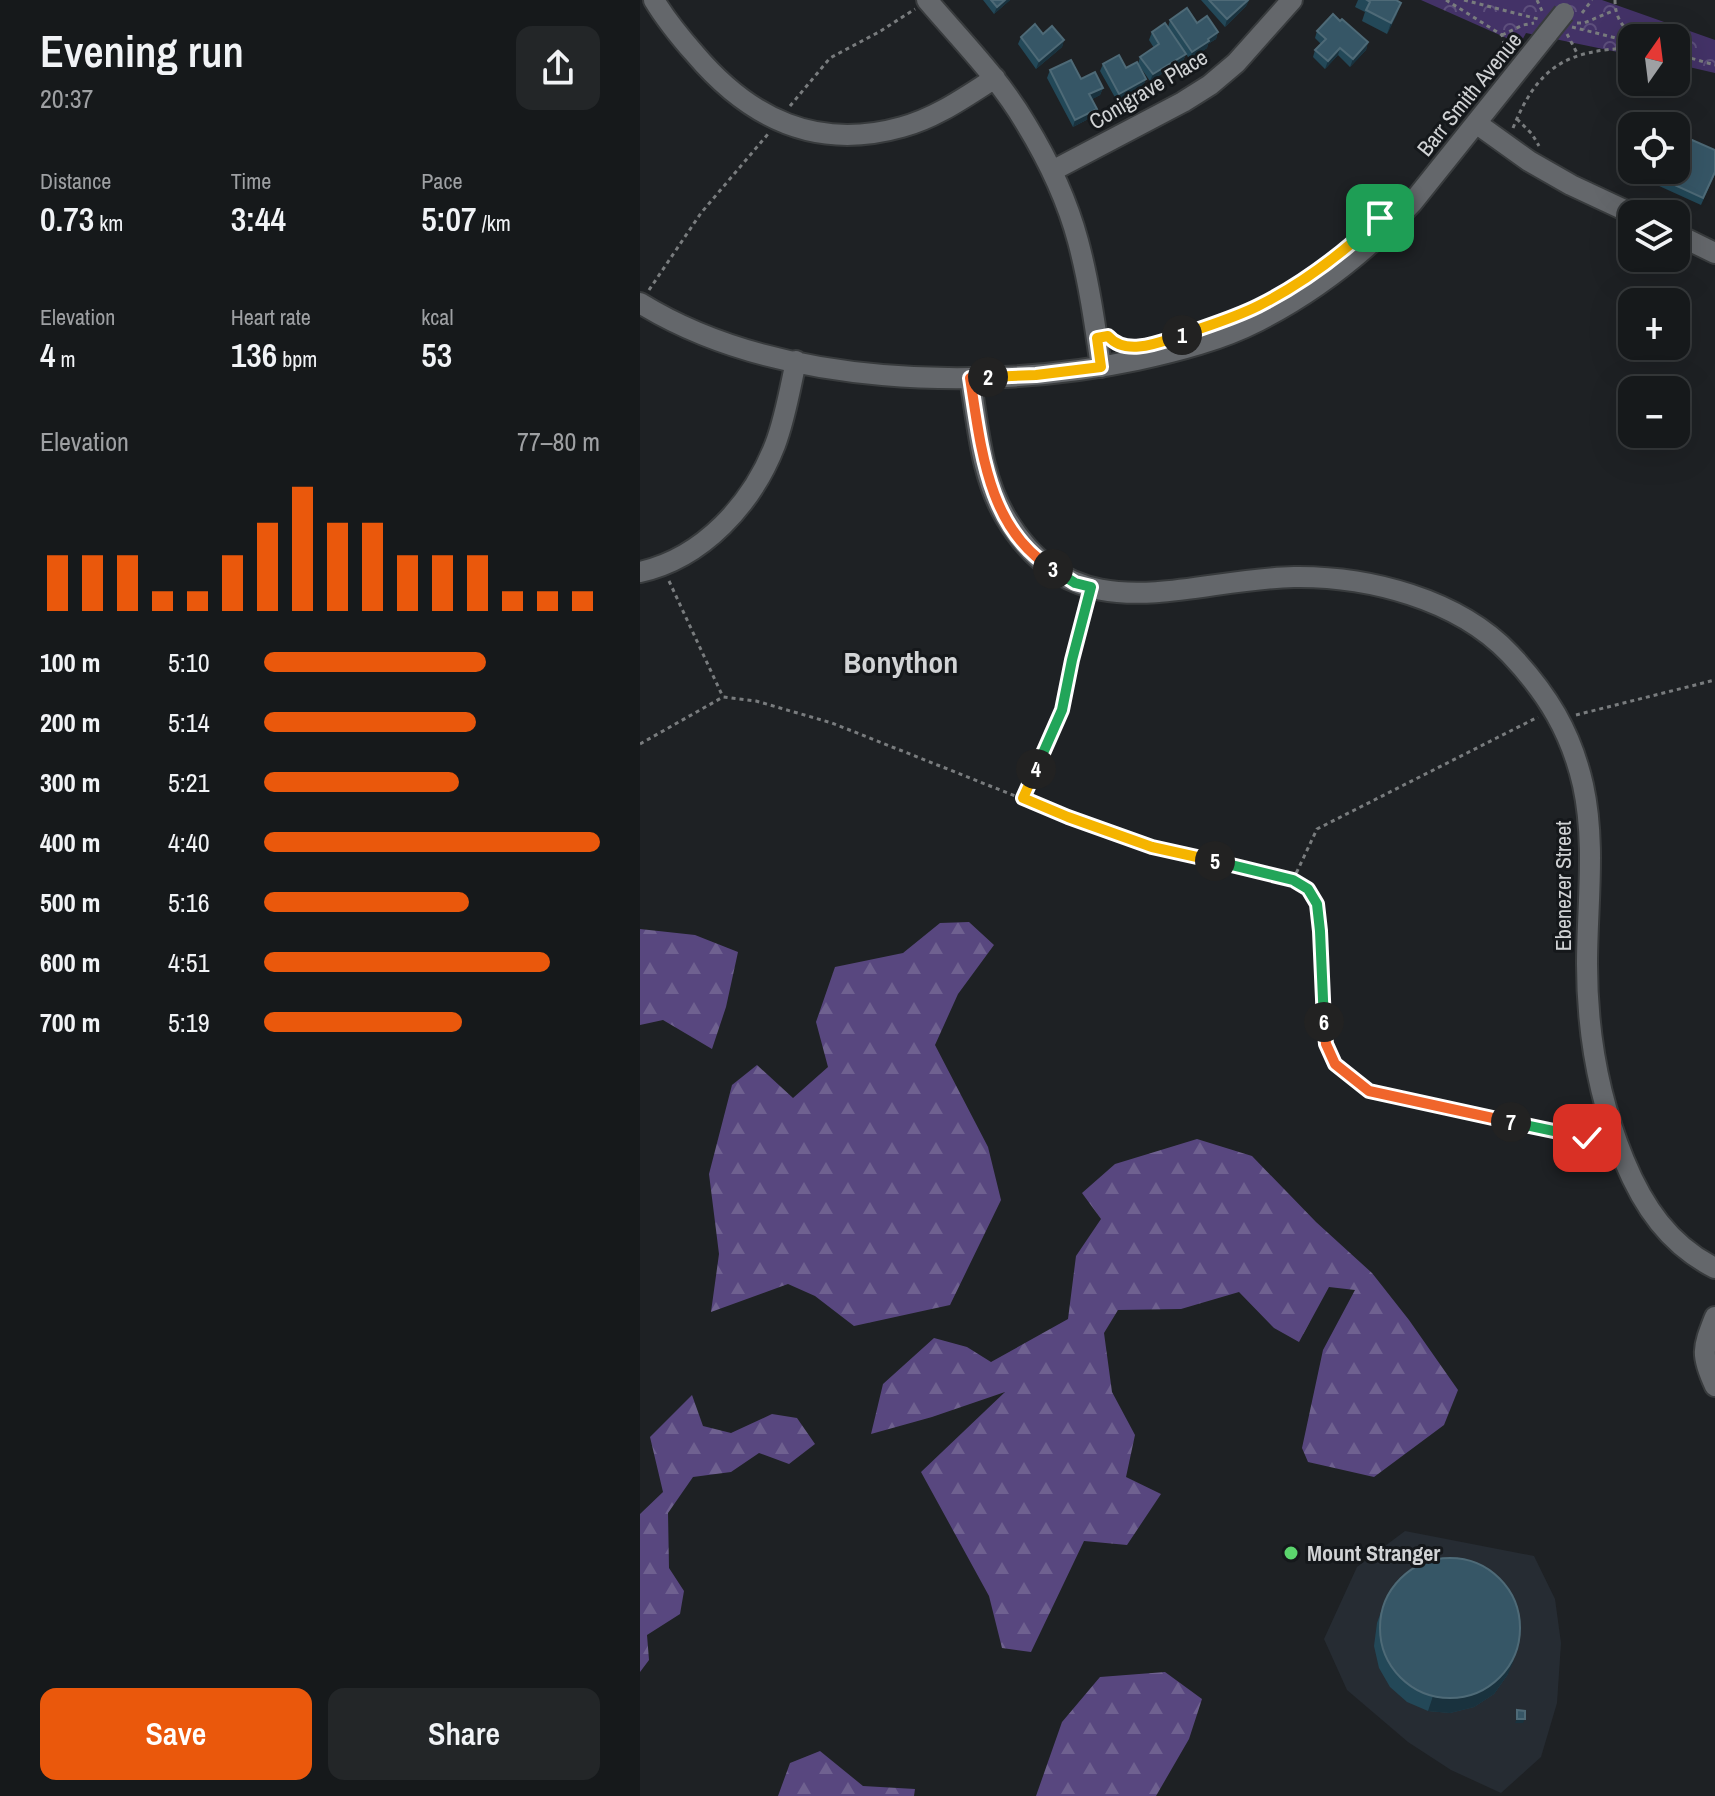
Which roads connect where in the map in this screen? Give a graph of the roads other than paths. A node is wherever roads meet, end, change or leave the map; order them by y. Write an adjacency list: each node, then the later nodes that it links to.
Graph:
1 (654, 0): 5 (street)
2 (927, 0): 5 (street)
3 (1292, 0): 7 (street, Conigrave Place)
4 (1572, 10): 6 (street, Barr Smith Avenue, bridge)
5 (995, 78): 7 (street)
6 (1476, 123): 8 (street); 13 (street, Barr Smith Avenue)
7 (1052, 171): 13 (street)
8 (1618, 207)
9 (1690, 241): 10 (street)
10 (1715, 253)
11 (644, 297): 12 (street, Barr Smith Avenue)
12 (796, 361): 14 (street, Barr Smith Avenue); 15 (street)
13 (1101, 367): 14 (street, Barr Smith Avenue)
14 (970, 378): 16 (street, Ebenezer Street)
15 (640, 572)
16 (1715, 1268)
17 (1715, 1317): 18 (street)
18 (1715, 1386)

